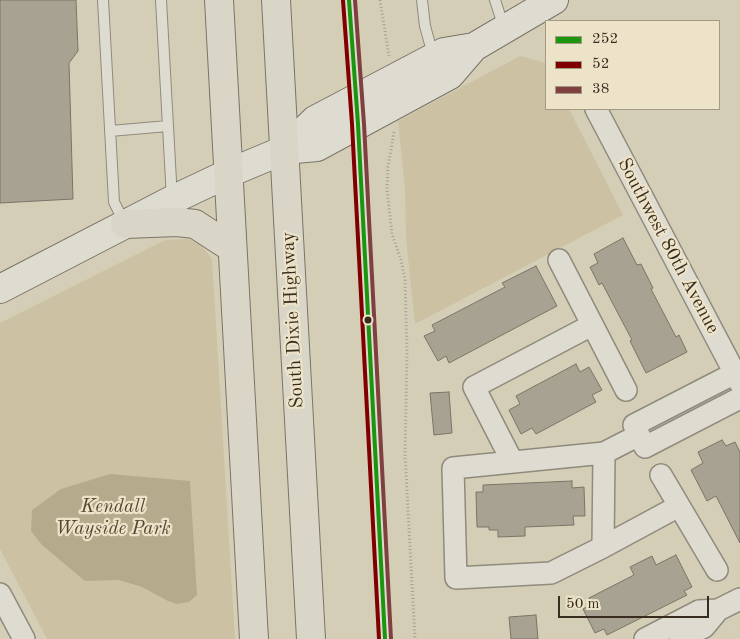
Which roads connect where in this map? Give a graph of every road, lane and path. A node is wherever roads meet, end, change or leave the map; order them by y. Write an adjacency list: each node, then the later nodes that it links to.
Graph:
1 (103, 0): 19 (lane)
2 (161, 0): 17 (lane)
3 (219, 0): 21 (highway)
4 (276, 0): 20 (highway, South Dixie Highway)
5 (349, 0): 14 (lane)
6 (380, 0): 13 (path)
7 (422, 0): 12 (lane)
8 (495, 0): 10 (lane)
9 (548, 9): 10 (main road)
10 (504, 29): 11 (main road)
11 (474, 48): 12 (main road); 16 (main road)
12 (433, 57): 14 (main road)
13 (390, 62)
14 (356, 97): 16 (lane); 20 (main road)
15 (597, 110): 28 (street, Southwest 80th Avenue)
16 (358, 124): 20 (main road); 44 (lane)
17 (168, 126): 19 (lane); 22 (lane)
18 (394, 127): 45 (path)
19 (110, 130): 23 (lane)
20 (284, 150): 21 (main road); 43 (highway, South Dixie Highway)
21 (229, 173): 22 (main road); 24 (highway)
22 (172, 200): 23 (main road)
23 (125, 224): 24 (highway); 26 (main road)
24 (232, 248): 42 (highway)
25 (559, 260): 27 (street)
26 (0, 289)
27 (592, 325): 29 (street); 33 (street)
28 (737, 378): 31 (street)
29 (626, 390)
30 (740, 398): 31 (street)
31 (639, 436): 32 (street)
32 (604, 453): 33 (street); 36 (street)
33 (512, 461): 36 (street)
34 (661, 475): 35 (street)
35 (679, 506): 36 (street); 37 (street)
36 (603, 547)
37 (717, 570)
38 (0, 594): 41 (street)
39 (740, 599): 40 (street)
40 (718, 610): 46 (street); 47 (street)
41 (24, 639)
42 (254, 639)
43 (311, 639)
44 (385, 639)
45 (415, 639)
46 (645, 639)
47 (680, 639)

